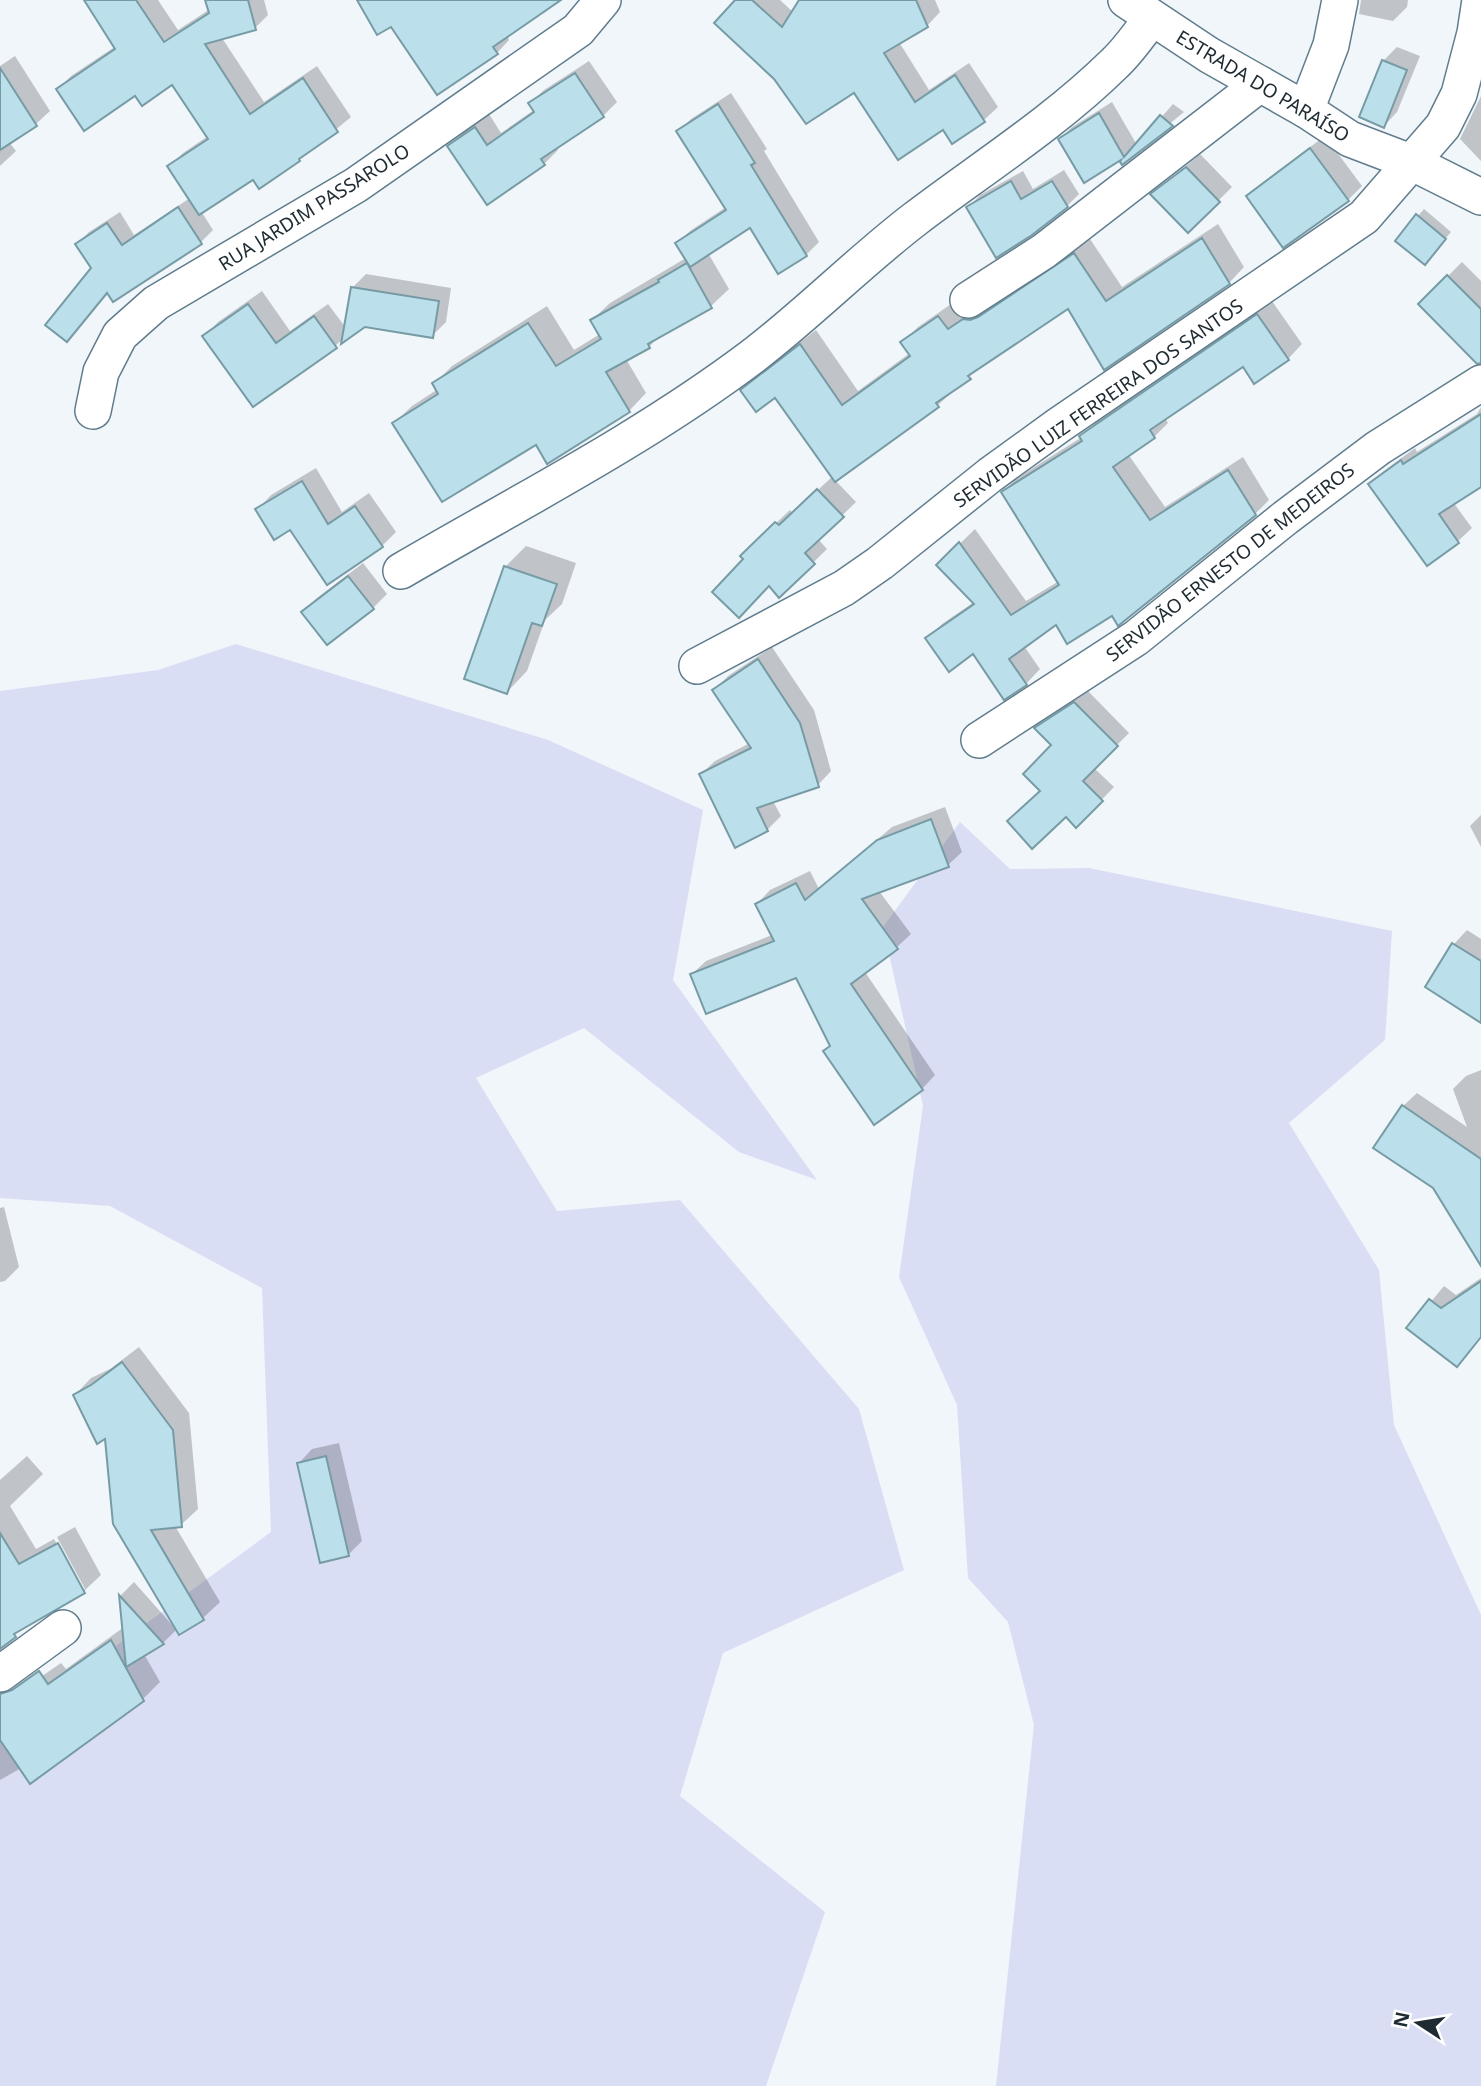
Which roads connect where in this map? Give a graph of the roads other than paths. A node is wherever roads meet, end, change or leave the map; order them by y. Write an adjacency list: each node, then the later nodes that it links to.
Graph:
1 (604, 0): 11 (street, RUA JARDIM PASSAROLO)
2 (1340, 0): 6 (street)
3 (1480, 0): 7 (street, SERVIDÃO LUIZ FERREIRA DOS SANTOS)
4 (1141, 7): 5 (street, ESTRADA DO PARAÍSO); 12 (street)
5 (1260, 84): 6 (street, ESTRADA DO PARAÍSO); 9 (street)
6 (1306, 110): 7 (street, ESTRADA DO PARAÍSO)
7 (1413, 163): 8 (street, ESTRADA DO PARAÍSO); 13 (street, SERVIDÃO LUIZ FERREIRA DOS SANTOS)
8 (1481, 197)
9 (968, 300)
10 (1481, 383): 14 (street, SERVIDÃO ERNESTO DE MEDEIROS)
11 (93, 411)
12 (401, 571)
13 (697, 666)
14 (979, 740)
15 (63, 1628): 16 (street)
16 (0, 1674)

